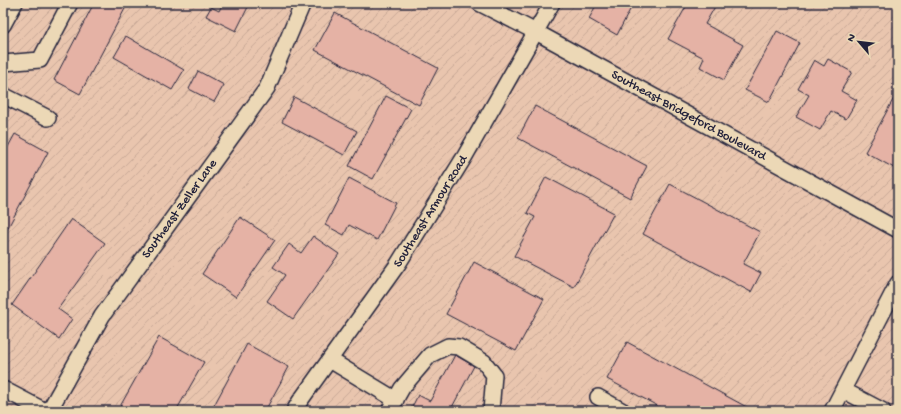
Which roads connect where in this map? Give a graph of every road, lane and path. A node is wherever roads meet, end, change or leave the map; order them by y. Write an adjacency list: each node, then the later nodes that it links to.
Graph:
1 (15, 3): 6 (street)
2 (70, 3): 8 (street)
3 (304, 3): 20 (street, Southeast Zeller Lane)
4 (479, 3): 7 (street, Southeast Bridgeford Boulevard)
5 (552, 3): 7 (street, Southeast Armour Road)
6 (3, 25)
7 (536, 32): 11 (street, Southeast Bridgeford Boulevard); 13 (street, Southeast Armour Road)
8 (3, 63)
9 (3, 95): 10 (street)
10 (48, 118)
11 (898, 230)
12 (898, 283): 15 (street)
13 (330, 360): 17 (street); 18 (street, Southeast Armour Road)
14 (3, 389): 19 (street)
15 (843, 390): 23 (street); 24 (street)
16 (598, 397): 22 (street)
17 (392, 405): 21 (street)
18 (297, 410)
19 (45, 411)
20 (49, 411)
21 (491, 411)
22 (623, 411)
23 (832, 411)
24 (883, 411)

